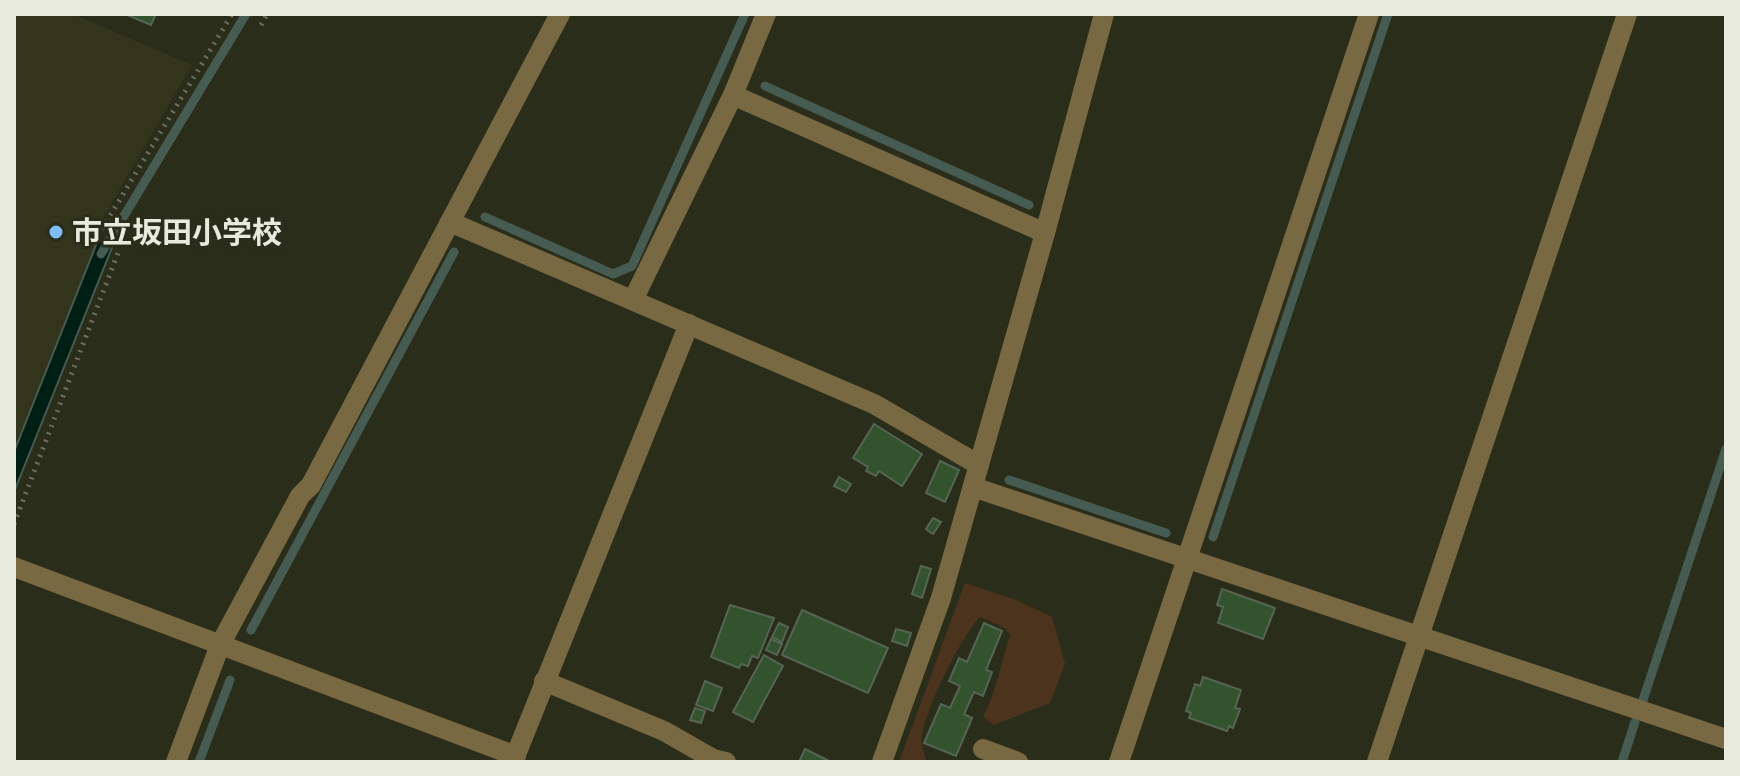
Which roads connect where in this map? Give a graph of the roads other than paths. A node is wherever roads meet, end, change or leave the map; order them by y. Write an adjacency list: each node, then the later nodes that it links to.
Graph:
1 (560, 14): 7 (street)
2 (766, 14): 6 (street)
3 (1104, 14): 8 (street)
4 (1369, 14): 13 (street)
5 (1627, 14): 15 (street)
6 (733, 95): 8 (street); 9 (street)
7 (450, 222): 9 (street); 16 (street)
8 (1045, 233): 11 (street)
9 (633, 300): 10 (street)
10 (689, 324): 11 (street); 17 (street)
11 (979, 465): 12 (street)
12 (973, 487): 13 (street); 23 (street)
13 (1187, 559): 15 (street); 25 (street)
14 (14, 567): 16 (street)
15 (1419, 636): 18 (street); 26 (street)
16 (220, 645): 20 (street); 21 (street)
17 (544, 681): 20 (street); 22 (street)
18 (1726, 739)
19 (983, 749): 24 (street)
20 (514, 759)
21 (176, 762)
22 (726, 762)
23 (882, 762)
24 (1018, 762)
25 (1119, 762)
26 (1377, 762)

